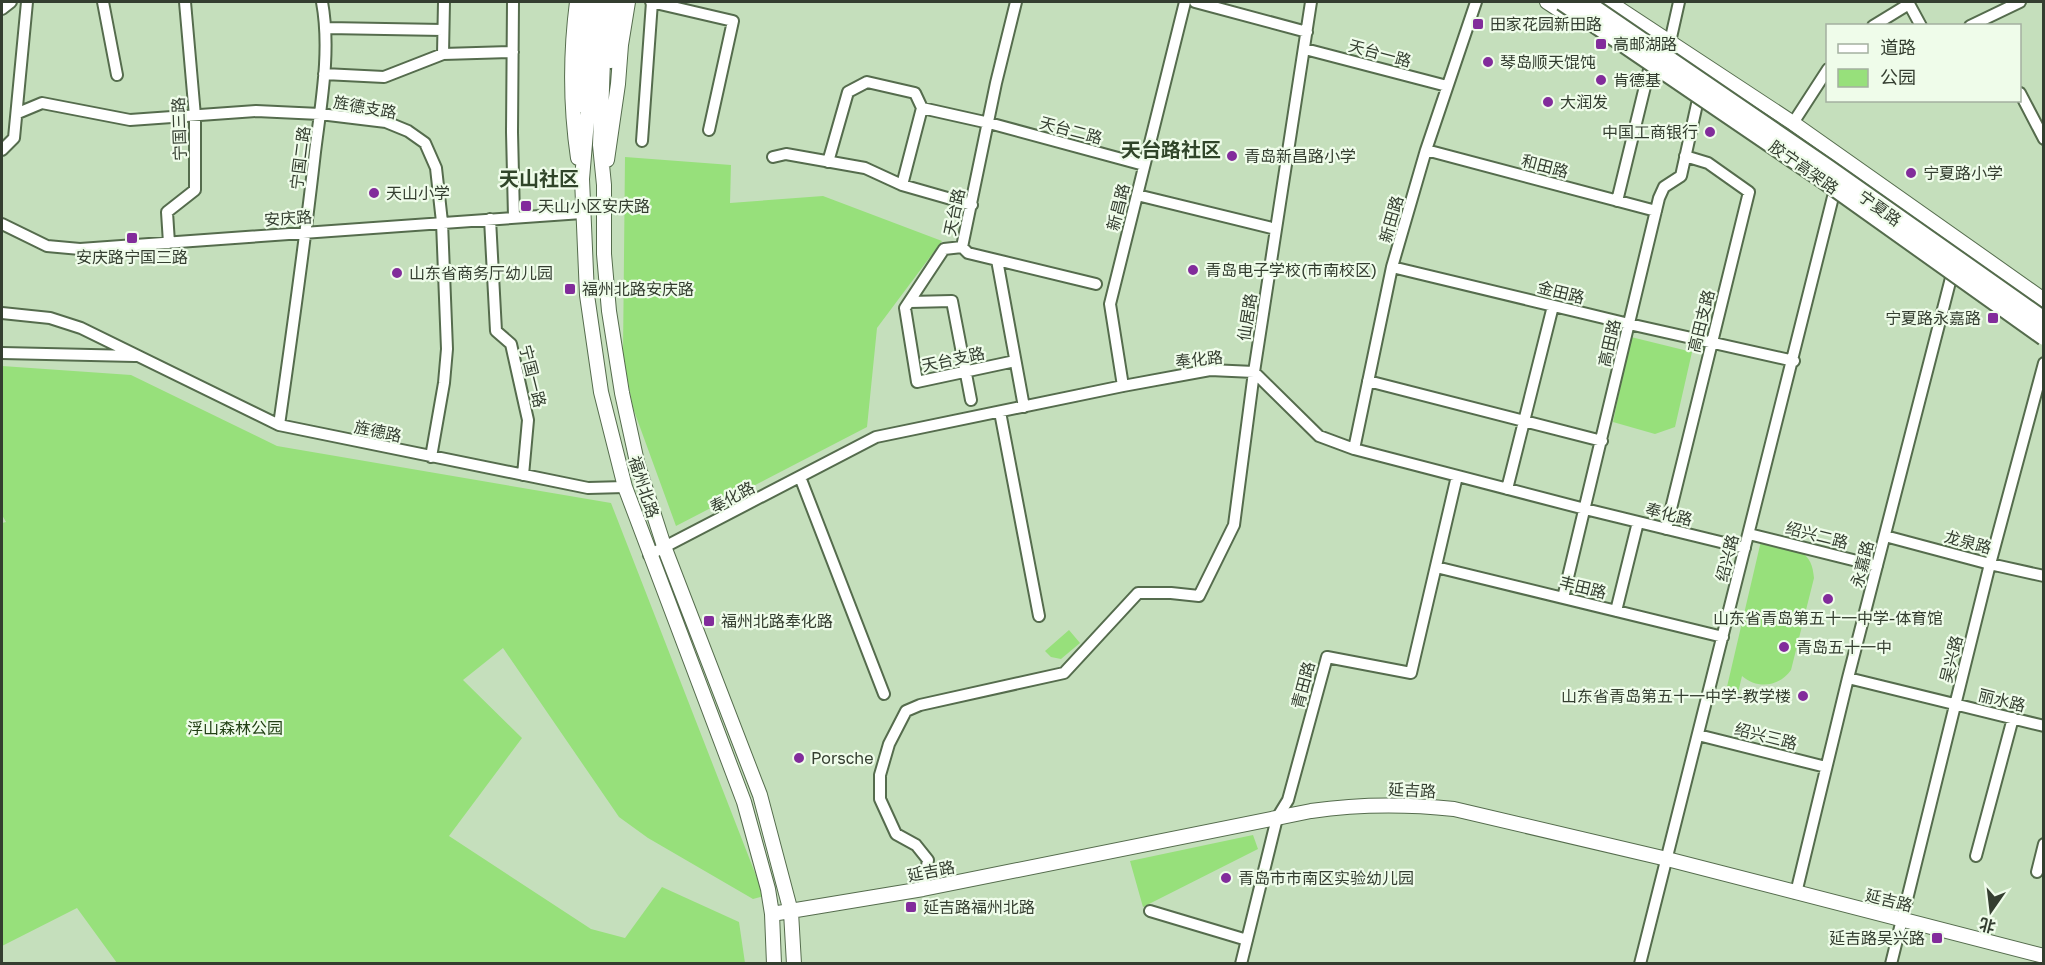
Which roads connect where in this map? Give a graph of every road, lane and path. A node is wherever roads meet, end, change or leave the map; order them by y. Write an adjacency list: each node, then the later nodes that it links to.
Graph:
1 (11, 2): 27 (street)
2 (27, 2): 48 (street)
3 (103, 2): 43 (street)
4 (185, 2): 50 (street, 宁国三路)
5 (322, 2): 31 (street, 宁国二路)
6 (444, 2): 32 (street)
7 (513, 2): 36 (street)
8 (577, 2): 56 (main road)
9 (585, 2): 38 (highway)
10 (597, 2): 65 (main road, 福州北路)
11 (608, 2): 66 (main road, 福州北路)
12 (618, 2): 39 (highway)
13 (628, 2): 58 (main road)
14 (652, 2): 53 (street); 55 (street)
15 (1016, 2): 51 (street, 天台路)
16 (1185, 2): 64 (street, 新昌路)
17 (1195, 2): 33 (street)
18 (1311, 2): 33 (street, 仙居路)
19 (1476, 2): 44 (street, 新田路)
20 (1547, 2): 40 (main road, 宁夏路)
21 (1562, 2): 93 (highway, 胶宁高架路, bridge)
22 (1585, 2): 91 (highway, 胶宁高架路, bridge)
23 (1609, 2): 34 (main road, 宁夏路)
24 (1679, 2): 34 (street)
25 (2020, 2): 28 (street)
26 (1908, 3): 29 (street); 30 (street)
27 (2, 9)
28 (1983, 23)
29 (1876, 24)
30 (1920, 24)
31 (327, 27): 32 (street); 42 (street, 宁国二路)
32 (443, 30): 37 (street)
33 (1307, 33): 35 (street, 仙居路)
34 (1670, 42): 40 (street); 52 (main road, 宁夏路)
35 (1305, 49): 44 (street, 天台一路); 78 (street, 仙居路)
36 (513, 52): 37 (street); 74 (street)
37 (443, 54): 42 (street)
38 (581, 60): 56 (main road)
39 (611, 60): 58 (main road)
40 (1649, 70): 46 (main road, 宁夏路); 70 (street)
41 (1826, 71): 52 (street)
42 (324, 74): 49 (street, 宁国二路)
43 (117, 75)
44 (1447, 86): 59 (street, 新田路)
45 (2021, 97): 54 (street)
46 (1697, 104): 60 (street, 高田路); 69 (main road, 宁夏路)
47 (922, 108): 51 (street, 天台二路); 63 (street); 67 (street)
48 (18, 113): 50 (street, 旌德支路); 57 (street)
49 (320, 114): 50 (street, 旌德支路); 76 (street, 旌德支路); 79 (street, 宁国二路)
50 (195, 116): 80 (street, 宁国三路)
51 (989, 123): 64 (street, 天台二路); 71 (street, 天台路)
52 (1793, 123): 62 (main road, 宁夏路)
53 (709, 130)
54 (2043, 139)
55 (642, 141)
56 (576, 144): 65 (main road)
57 (2, 150)
58 (609, 150): 66 (main road)
59 (1426, 150): 70 (street, 和田路); 84 (street, 新田路)
60 (1685, 156): 72 (street, 高田路); 94 (street, 高田支路)
61 (772, 157): 63 (street)
62 (1843, 159): 69 (street, 绍兴路); 81 (main road, 宁夏路)
63 (828, 162): 67 (street)
64 (1144, 165): 68 (street, 新昌路)
65 (582, 179): 73 (main road, 福州北路)
66 (604, 185): 124 (main road, 福州北路)
67 (902, 185): 71 (street)
68 (1137, 195): 78 (street); 104 (street, 新昌路)
69 (1834, 195): 85 (main road, 宁夏路); 99 (street, 绍兴路)
70 (1617, 201): 72 (street, 和田路)
71 (972, 205): 82 (street, 天台路)
72 (1656, 211): 92 (street, 高田路)
73 (582, 213): 74 (street, 安庆路); 116 (main road, 福州北路)
74 (514, 217): 75 (street, 安庆路)
75 (490, 219): 76 (street, 安庆路); 113 (street, 宁国一路)
76 (442, 222): 79 (street, 安庆路); 112 (street, 旌德支路)
77 (2, 224): 80 (street, 安庆路)
78 (1276, 229): 102 (street, 仙居路)
79 (306, 232): 80 (street, 安庆路); 109 (street, 宁国二路)
80 (169, 243)
81 (1960, 243): 85 (street, 永嘉路); 87 (main road, 宁夏路)
82 (962, 247): 83 (street, 天台路); 88 (street)
83 (997, 260): 86 (street, 天台路); 98 (street)
84 (1392, 267): 89 (street, 金田路); 103 (street, 新田路)
85 (1950, 280): 95 (main road, 宁夏路); 122 (street, 永嘉路)
86 (1096, 284)
87 (2043, 300)
88 (910, 302): 101 (street); 101 (street, 天台支路)
89 (1552, 306): 92 (street, 金田路); 108 (street)
90 (2, 313): 97 (street, 旌德路)
91 (2043, 321)
92 (1629, 324): 94 (street, 金田路); 110 (street, 高田路)
93 (2043, 337)
94 (1711, 342): 99 (street, 金田路); 120 (street, 高田支路)
95 (2043, 343)
96 (2, 352): 97 (street, 旌德路)
97 (138, 356): 109 (street, 旌德路)
98 (1015, 361): 101 (street, 天台支路); 106 (street)
99 (1794, 361): 121 (street, 绍兴路)
100 (2043, 363): 126 (street, 吴兴路)
101 (966, 371): 105 (street)
102 (1254, 372): 104 (street, 奉化路); 111 (street, 奉化路); 146 (street, 仙居路)
103 (1368, 381): 108 (street); 111 (street, 新田路)
104 (1123, 386): 106 (street, 奉化路)
105 (971, 400)
106 (1024, 406): 107 (street, 奉化路)
107 (1000, 412): 115 (street, 奉化路); 132 (street)
108 (1524, 420): 110 (street); 117 (street)
109 (279, 425): 112 (street, 旌德路)
110 (1602, 441): 118 (street, 高田路)
111 (1354, 449): 114 (street, 奉化路)
112 (431, 457): 113 (street, 旌德路)
113 (523, 475): 116 (street, 旌德路)
114 (1457, 476): 117 (street, 奉化路); 128 (street, 青田路)
115 (800, 477): 124 (street, 奉化路); 135 (street)
116 (625, 487): 125 (main road, 福州北路)
117 (1507, 489): 118 (street, 奉化路)
118 (1586, 509): 119 (street, 奉化路); 130 (street, 高田路)
119 (1638, 522): 120 (street, 奉化路); 131 (street)
120 (1666, 529): 123 (street, 奉化路)
121 (1749, 534): 123 (street, 绍兴路); 127 (street, 绍兴二路)
122 (1885, 536): 126 (street, 龙泉路); 127 (street, 永嘉路)
123 (1745, 548): 133 (street, 绍兴路)
124 (665, 549): 125 (street, 奉化路); 149 (main road, 福州北路)
125 (649, 555): 150 (main road, 福州北路)
126 (1990, 564): 129 (street, 龙泉路); 136 (street, 吴兴路)
127 (1877, 566): 134 (street, 永嘉路)
128 (1436, 567): 130 (street, 丰田路); 141 (street, 青田路)
129 (2043, 576)
130 (1563, 598): 131 (street, 丰田路)
131 (1616, 611): 133 (street, 丰田路)
132 (1039, 616)
133 (1723, 637): 139 (street, 绍兴路)
134 (1848, 678): 136 (street, 丽水路); 140 (street, 永嘉路)
135 (884, 694)
136 (1955, 703): 137 (street, 丽水路); 151 (street, 吴兴路)
137 (2013, 718): 138 (street, 丽水路); 143 (street)
138 (2043, 726)
139 (1698, 735): 140 (street, 绍兴三路); 144 (street, 绍兴路)
140 (1826, 767): 147 (street, 永嘉路)
141 (1277, 818): 144 (main road, 延吉路); 146 (main road, 延吉路); 152 (street, 青田路)
142 (2043, 844): 145 (street)
143 (1976, 856)
144 (1667, 859): 147 (main road, 延吉路); 157 (street, 绍兴路)
145 (2037, 872)
146 (924, 889): 149 (main road, 延吉路)
147 (1796, 892): 151 (main road, 延吉路)
148 (1150, 911): 152 (street)
149 (791, 912): 150 (main road, 延吉路); 155 (main road, 福州北路)
150 (772, 914): 154 (main road, 福州北路)
151 (1902, 920): 153 (main road, 延吉路); 158 (street, 吴兴路)
152 (1247, 940): 156 (street, 青田路)
153 (2043, 956)
154 (774, 963)
155 (794, 963)
156 (1241, 963)
157 (1640, 963)
158 (1890, 963)

